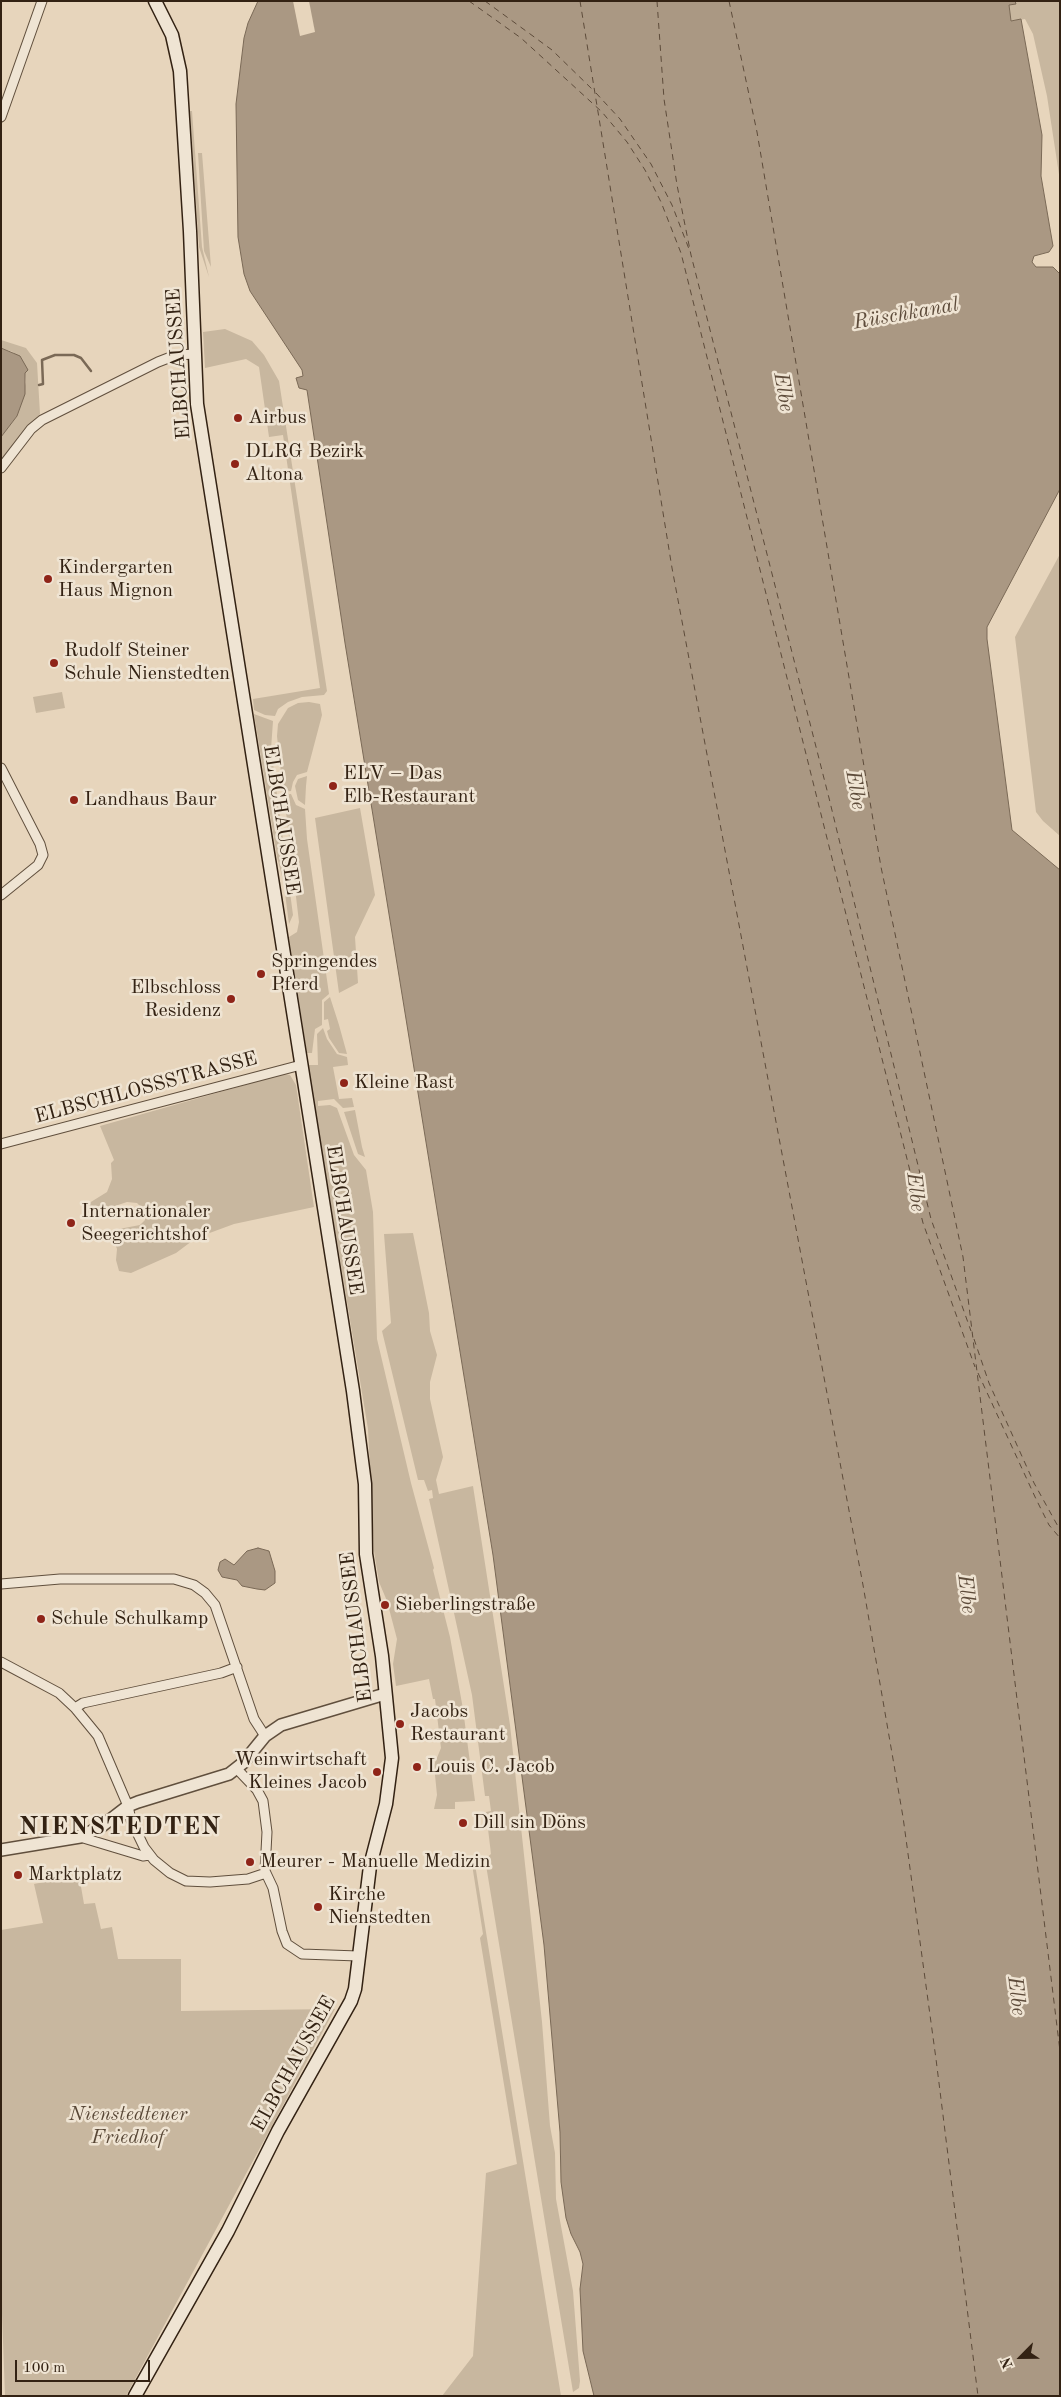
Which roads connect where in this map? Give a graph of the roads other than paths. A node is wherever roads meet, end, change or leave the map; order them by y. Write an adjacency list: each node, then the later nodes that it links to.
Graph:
1 (42, 1): 3 (street)
2 (155, 1): 4 (main road, ELBCHAUSSEE)
3 (1, 117)
4 (195, 354): 5 (street); 8 (main road, ELBCHAUSSEE)
5 (1, 468)
6 (1, 768): 7 (street)
7 (1, 895)
8 (300, 1065): 9 (street, ELBSCHLOSSSTRASSE); 13 (main road, ELBCHAUSSEE)
9 (1, 1144)
10 (1, 1584): 12 (street)
11 (1, 1662): 14 (street)
12 (237, 1668): 14 (street); 15 (street)
13 (385, 1694): 15 (street); 22 (main road, ELBCHAUSSEE)
14 (75, 1708): 17 (street)
15 (265, 1736): 16 (street)
16 (237, 1769): 17 (street); 21 (street)
17 (128, 1806): 18 (street); 20 (street)
18 (80, 1837): 19 (street); 20 (street)
19 (1, 1850)
20 (149, 1855): 21 (street)
21 (266, 1873): 22 (street)
22 (358, 1956): 23 (main road, ELBCHAUSSEE)
23 (134, 2396)

